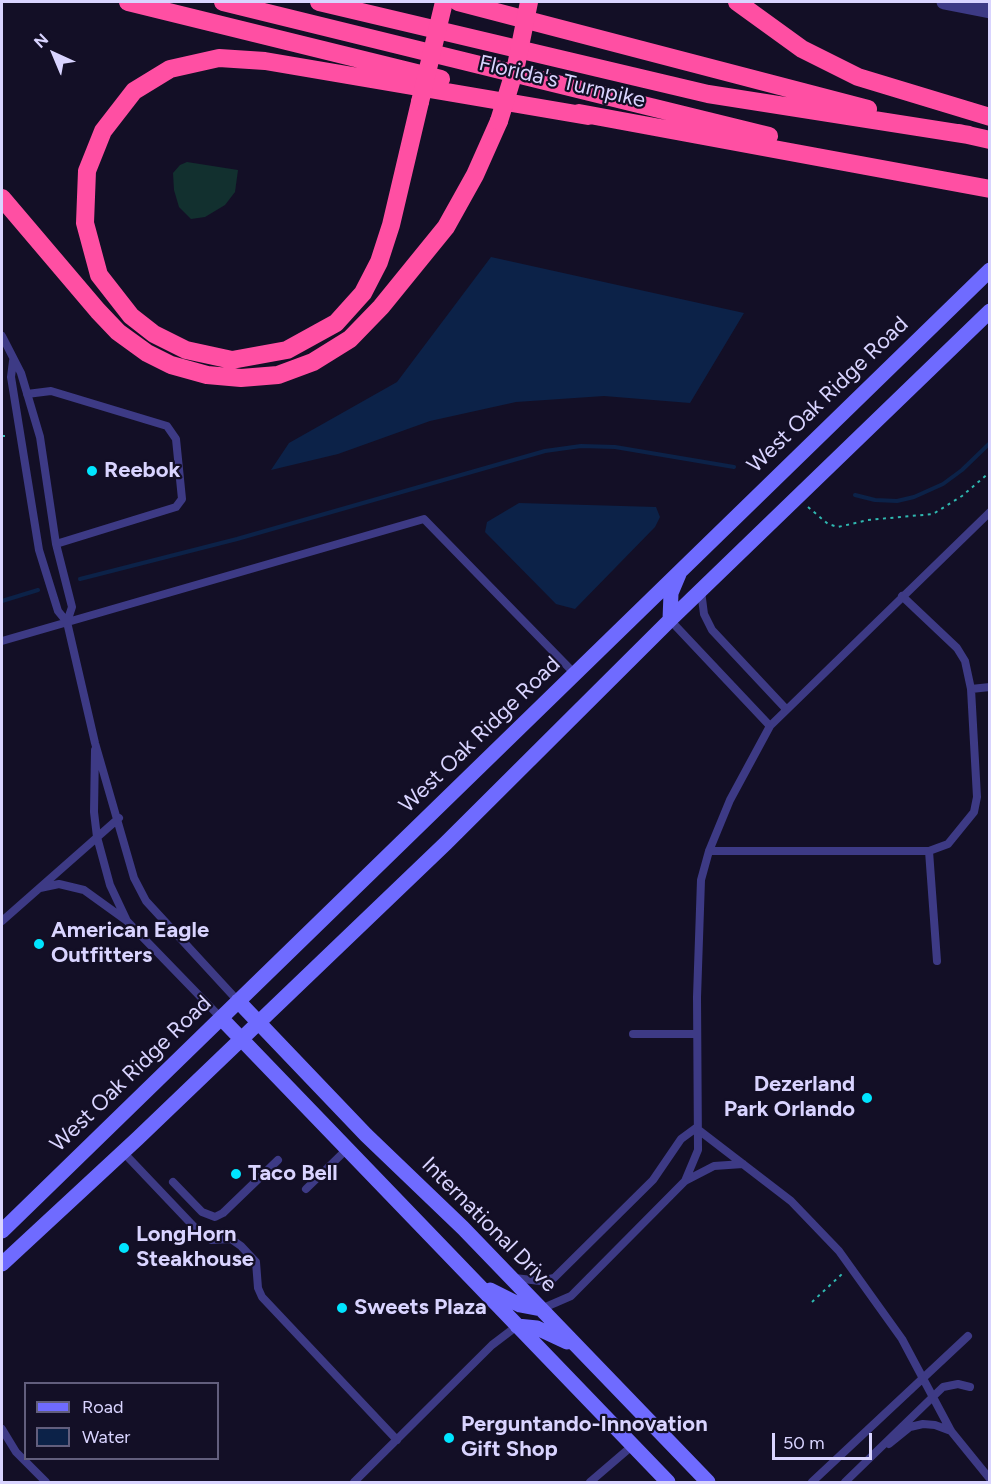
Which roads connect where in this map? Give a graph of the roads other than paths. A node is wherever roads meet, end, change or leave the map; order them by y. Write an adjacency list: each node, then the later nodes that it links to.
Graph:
1 (128, 2): 10 (highway, Florida's Turnpike)
2 (223, 2): 14 (highway)
3 (319, 2): 12 (highway)
4 (444, 2): 10 (highway, bridge)
5 (458, 2): 12 (highway)
6 (529, 2): 16 (highway, bridge)
7 (738, 2): 11 (highway)
8 (944, 2): 9 (street)
9 (990, 11)
10 (588, 116): 14 (highway, Florida's Turnpike)
11 (990, 117)
12 (969, 135): 13 (highway)
13 (990, 140)
14 (959, 183): 15 (highway, Florida's Turnpike)
15 (990, 189)
16 (2, 198)
17 (990, 270): 26 (street, West Oak Ridge Road)
18 (990, 311): 27 (street)
19 (2, 336): 20 (lane)
20 (13, 361): 21 (lane); 23 (lane)
21 (27, 394): 22 (lane); 25 (lane)
22 (31, 407): 23 (lane); 25 (lane)
23 (17, 409): 30 (lane)
24 (990, 512): 28 (lane)
25 (56, 544): 30 (lane)
26 (681, 568): 29 (street); 32 (street, West Oak Ridge Road)
27 (701, 591): 29 (street); 35 (lane)
28 (902, 596): 34 (lane); 35 (lane)
29 (670, 620): 36 (lane); 48 (street)
30 (67, 622): 31 (lane); 32 (lane); 37 (lane)
31 (2, 641)
32 (576, 675): 46 (street, West Oak Ridge Road)
33 (990, 687): 34 (lane)
34 (971, 689): 41 (lane)
35 (786, 709): 36 (lane)
36 (770, 726): 40 (lane)
37 (95, 743): 38 (lane); 39 (lane)
38 (119, 818): 39 (lane); 46 (lane)
39 (97, 837): 42 (lane); 44 (lane)
40 (709, 851): 41 (lane); 50 (lane)
41 (929, 851): 45 (lane)
42 (40, 888): 43 (lane); 44 (lane)
43 (2, 921)
44 (127, 921): 47 (lane)
45 (937, 961)
46 (238, 1001): 47 (street, West Oak Ridge Road); 48 (street, International Drive)
47 (221, 1018): 51 (street); 60 (street, West Oak Ridge Road)
48 (258, 1023): 51 (street); 62 (street, International Drive)
49 (633, 1034): 50 (lane)
50 (696, 1034): 52 (lane)
51 (242, 1039): 53 (street); 54 (street)
52 (696, 1128): 56 (lane); 57 (lane); 62 (lane)
53 (346, 1149): 59 (lane); 63 (street)
54 (123, 1152): 61 (street); 73 (lane)
55 (278, 1160): 58 (lane)
56 (743, 1164): 57 (lane); 68 (lane)
57 (685, 1181): 64 (lane)
58 (173, 1182)
59 (306, 1189)
60 (2, 1231)
61 (2, 1264)
62 (510, 1277): 64 (street, International Drive)
63 (474, 1280): 64 (street); 65 (street)
64 (541, 1309): 67 (street, International Drive)
65 (517, 1326): 67 (street); 73 (lane); 75 (street)
66 (968, 1336): 68 (lane)
67 (580, 1350): 83 (street, International Drive)
68 (922, 1378): 70 (lane); 84 (lane)
69 (970, 1387): 70 (lane)
70 (931, 1396): 72 (lane); 77 (lane)
71 (2, 1429): 76 (lane)
72 (951, 1431): 77 (lane); 78 (lane)
73 (397, 1440): 80 (lane)
74 (2, 1443): 76 (lane)
75 (632, 1446): 81 (lane); 82 (street)
76 (16, 1452): 79 (lane)
77 (875, 1453): 85 (lane)
78 (990, 1479)
79 (46, 1482)
80 (354, 1482)
81 (590, 1482)
82 (668, 1482)
83 (708, 1482)
84 (812, 1482)
85 (845, 1482)

